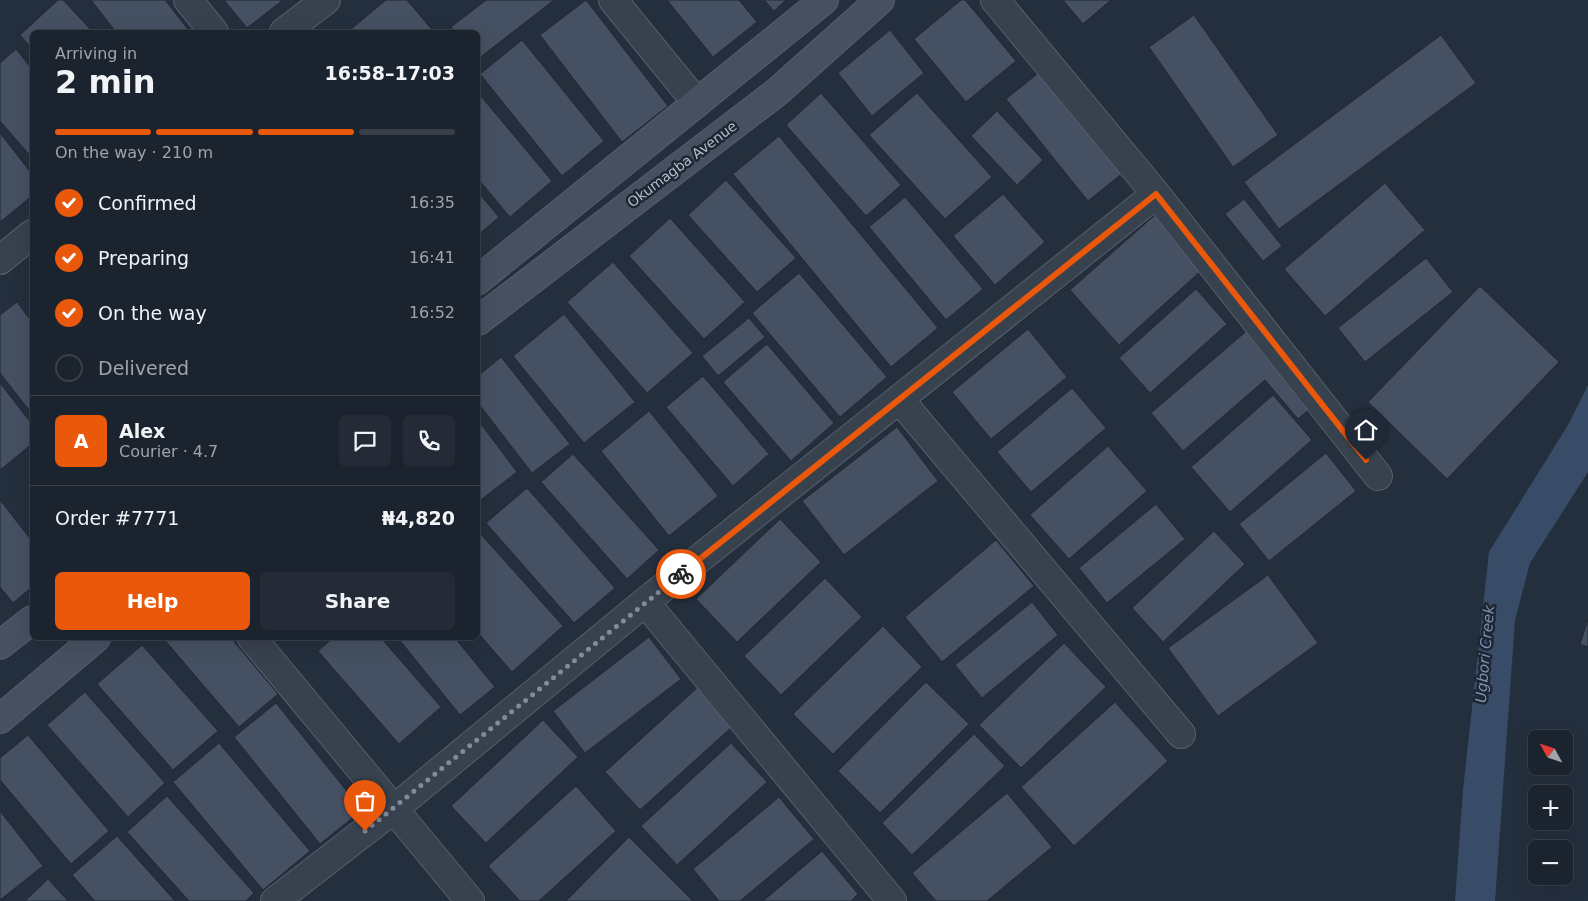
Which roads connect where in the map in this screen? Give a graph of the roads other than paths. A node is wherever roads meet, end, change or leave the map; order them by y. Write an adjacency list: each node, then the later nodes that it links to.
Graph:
1 (188, 0): 7 (street)
2 (326, 0): 8 (street)
3 (613, 0): 9 (street)
4 (824, 0): 9 (main road)
5 (880, 0): 14 (main road, Okumagba Avenue)
6 (995, 0): 10 (street)
7 (212, 30)
8 (287, 30)
9 (697, 103): 13 (main road)
10 (1156, 194): 15 (street); 16 (street)
11 (30, 236): 12 (street)
12 (0, 260)
13 (480, 278)
14 (480, 319)
15 (899, 399): 17 (street); 23 (street)
16 (1378, 476)
17 (645, 602): 24 (street); 27 (street)
18 (30, 622): 21 (main road)
19 (94, 640): 22 (main road)
20 (254, 640): 24 (street)
21 (0, 645)
22 (0, 719)
23 (1181, 734)
24 (396, 808): 25 (street); 26 (street)
25 (275, 901)
26 (470, 901)
27 (892, 901)

